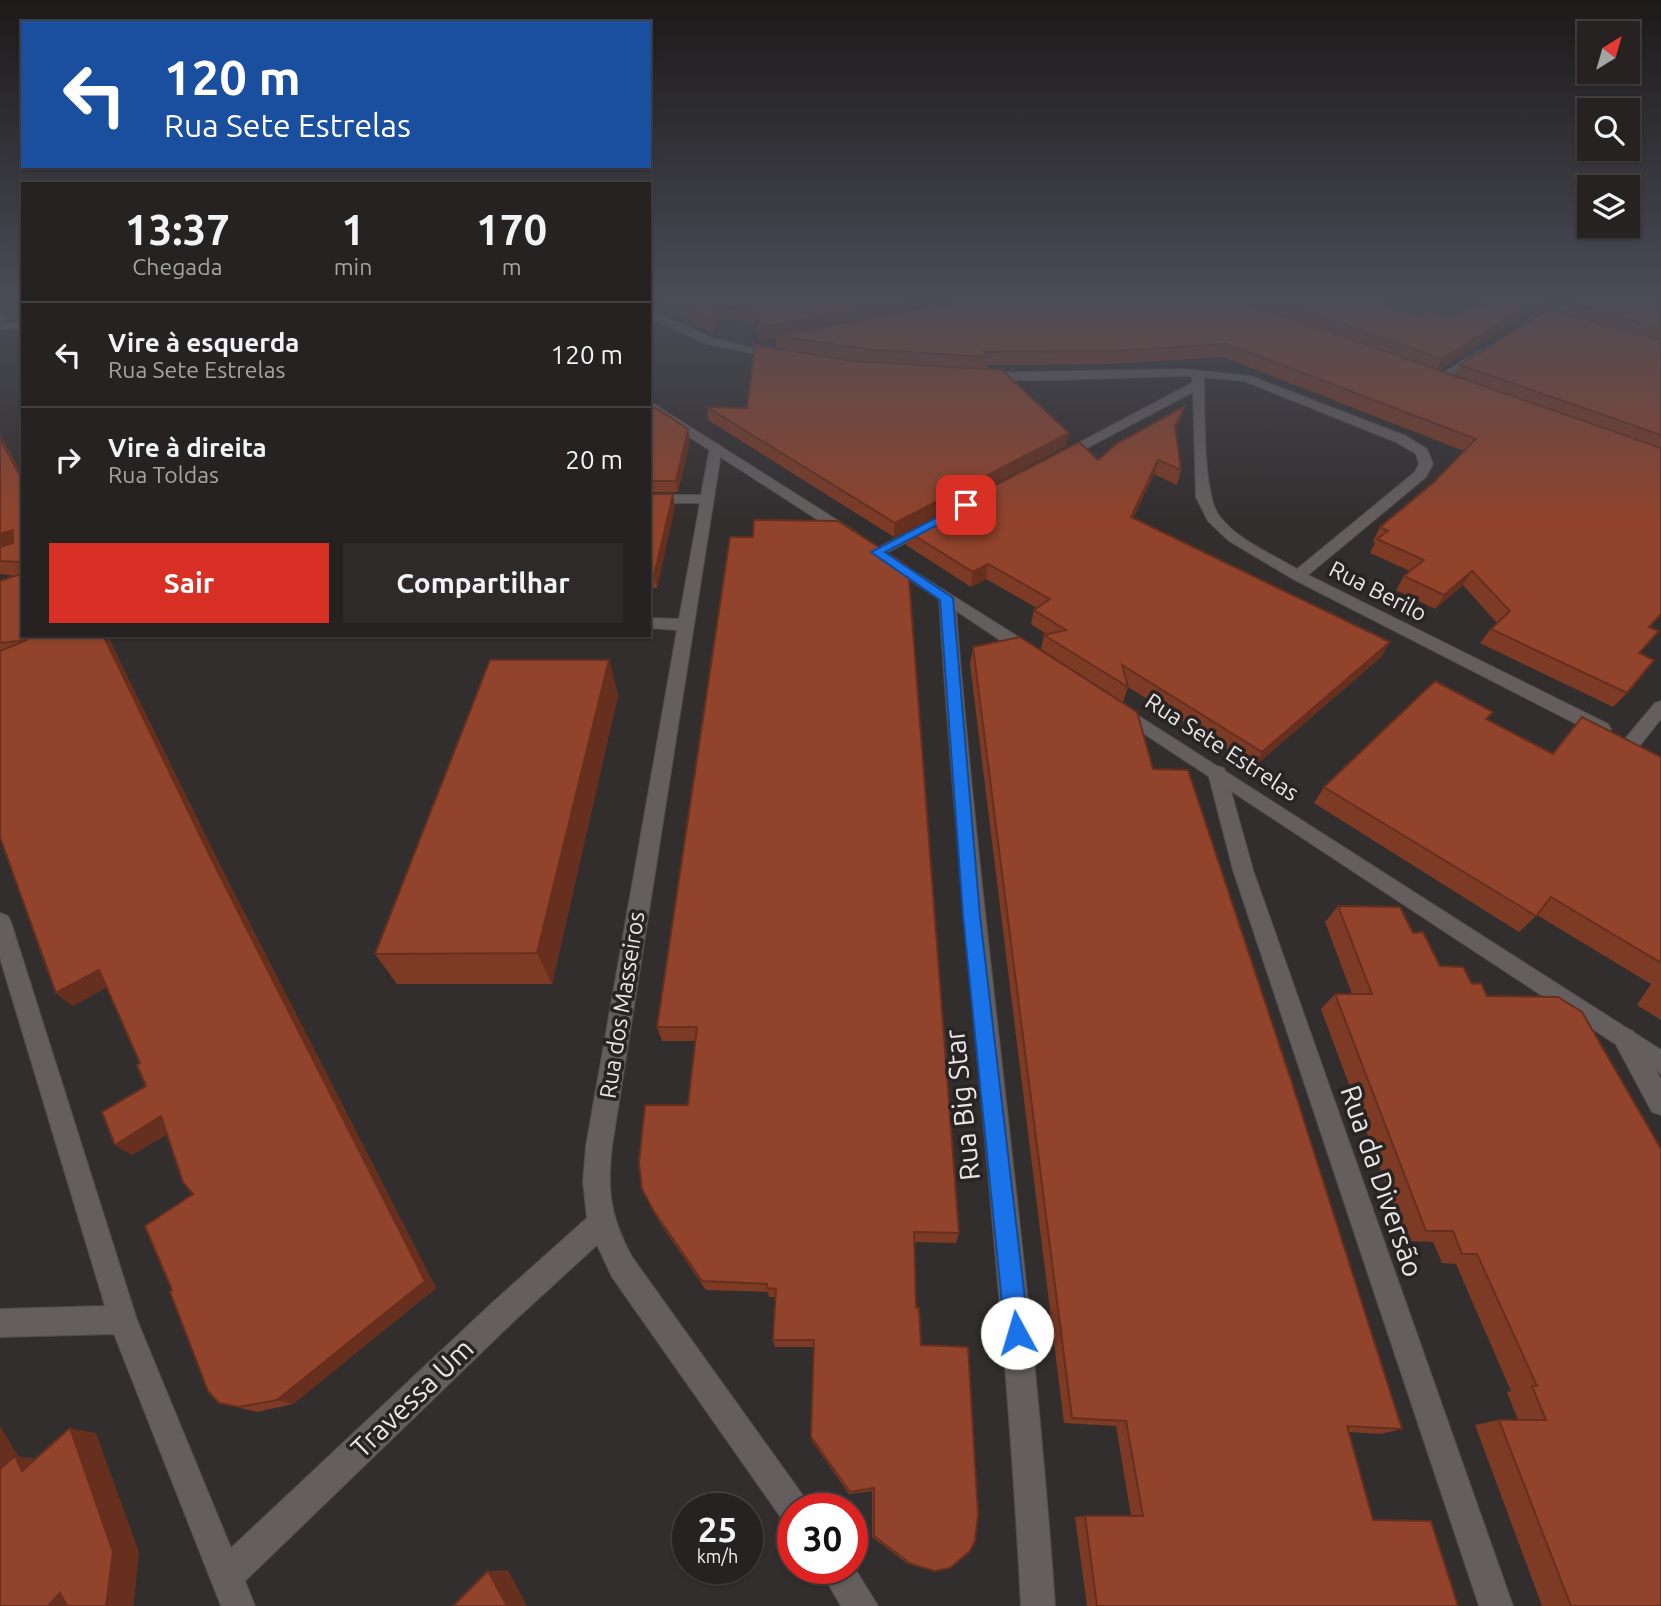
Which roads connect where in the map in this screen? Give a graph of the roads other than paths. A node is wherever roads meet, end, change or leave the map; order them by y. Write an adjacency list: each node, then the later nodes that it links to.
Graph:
1 (1450, 372): 4 (street)
2 (971, 375): 3 (street)
3 (1197, 379): 7 (street); 12 (street, Rua Berilo); 12 (street)
4 (1439, 379)
5 (651, 407): 6 (street)
6 (716, 447): 9 (street, Rua dos Masseiros); 11 (street)
7 (1051, 461)
8 (651, 499): 9 (street)
9 (708, 499): 15 (street, Rua dos Masseiros)
10 (944, 517): 11 (street)
11 (877, 552): 13 (street)
12 (1298, 576): 19 (street, Rua Berilo)
13 (947, 598): 16 (street); 34 (street, Rua Big Star)
14 (651, 623): 15 (street)
15 (687, 625): 26 (street, Rua dos Masseiros)
16 (1041, 659)
17 (1099, 697): 21 (street, Rua Sete Estrelas)
18 (1661, 707): 19 (street)
19 (1631, 744): 20 (street, Rua Berilo)
20 (1651, 754)
21 (1217, 773): 23 (street, Rua Sete Estrelas); 35 (street, Rua da Diversão)
22 (0, 922): 27 (street)
23 (1625, 1040): 24 (street, Rua Sete Estrelas); 25 (street)
24 (1661, 1063)
25 (1661, 1103)
26 (600, 1224): 29 (street, Rua dos Masseiros); 30 (street, Travessa Um)
27 (123, 1320): 28 (street); 30 (street)
28 (0, 1323)
29 (782, 1493)
30 (227, 1575): 32 (street)
31 (846, 1584): 33 (street)
32 (238, 1606)
33 (861, 1606)
34 (1038, 1606)
35 (1496, 1606)

